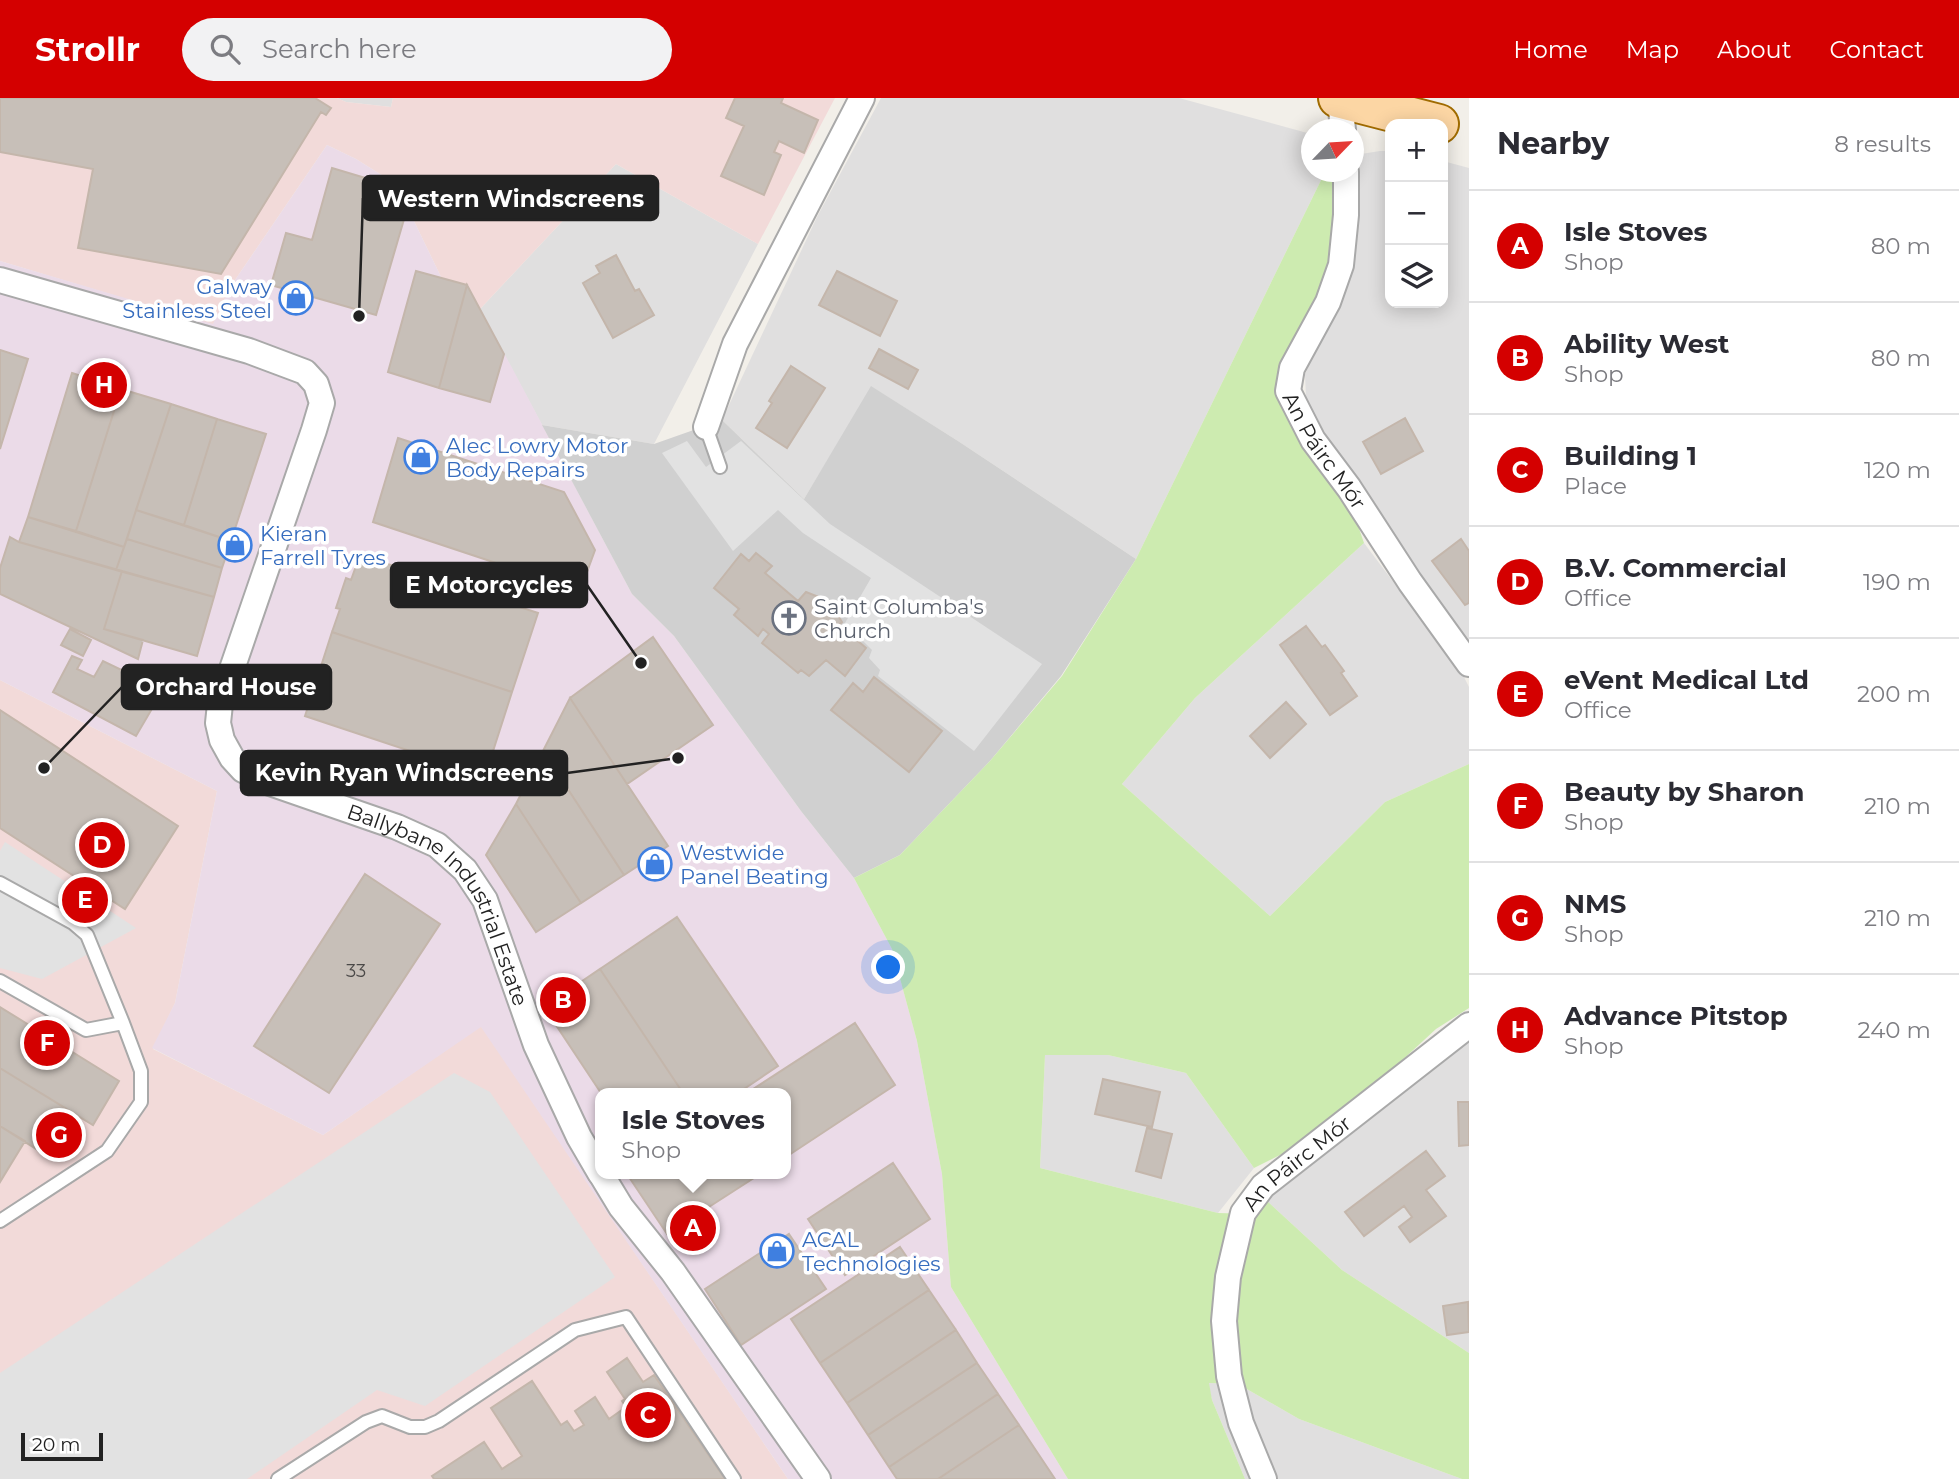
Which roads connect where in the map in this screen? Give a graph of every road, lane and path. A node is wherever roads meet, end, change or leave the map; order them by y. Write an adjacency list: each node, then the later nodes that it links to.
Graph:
1 (862, 98): 9 (street)
2 (1339, 98): 3 (street); 4 (main road)
3 (1342, 119)
4 (1418, 119)
5 (1448, 127): 6 (main road)
6 (1469, 132)
7 (1346, 182): 11 (street, An Páirc Mór)
8 (0, 280): 16 (street, Ballybane Industrial Estate)
9 (706, 427): 10 (lane)
10 (720, 467)
11 (1469, 664)
12 (0, 883): 14 (lane)
13 (0, 981): 14 (lane)
14 (123, 1023): 18 (lane)
15 (1469, 1025): 22 (street, An Páirc Mór)
16 (595, 1163)
17 (605, 1179): 21 (street, Ballybane Industrial Estate)
18 (0, 1221)
19 (278, 1479): 20 (lane)
20 (734, 1479)
21 (818, 1479)
22 (1264, 1479)

